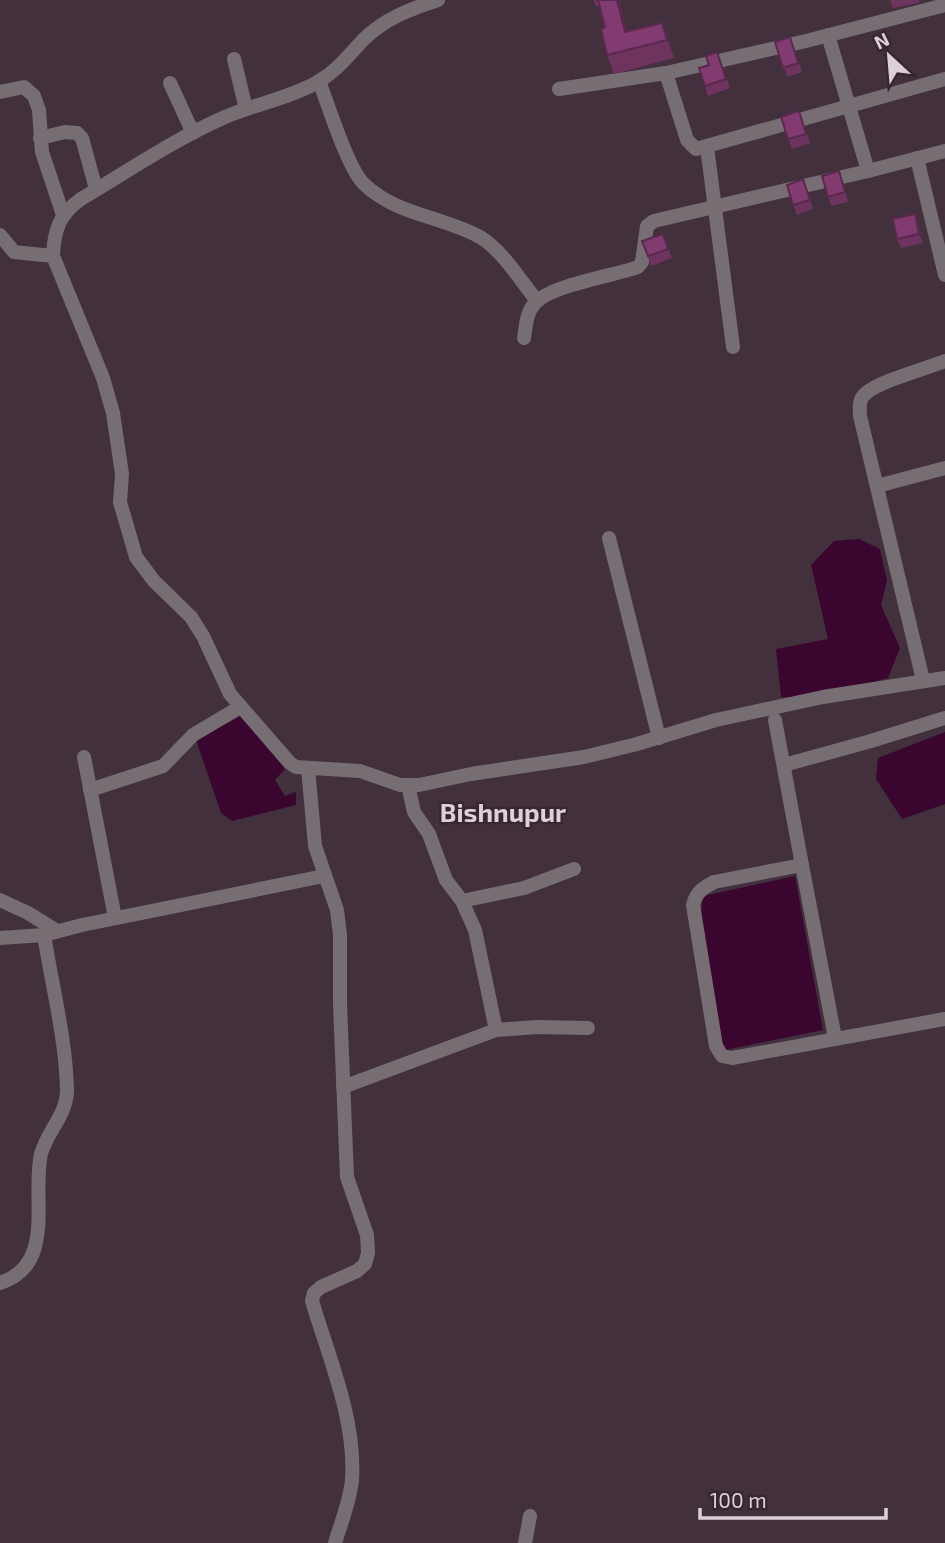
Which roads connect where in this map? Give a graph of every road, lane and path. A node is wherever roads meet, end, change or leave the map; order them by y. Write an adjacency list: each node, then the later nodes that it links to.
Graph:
1 (438, 0): 7 (street)
2 (945, 5): 3 (street)
3 (828, 35): 5 (street); 11 (street)
4 (234, 58): 12 (street)
5 (666, 73): 9 (street); 15 (street)
6 (945, 79): 11 (street)
7 (319, 81): 12 (street); 25 (street)
8 (170, 83): 13 (street)
9 (559, 89)
10 (0, 92): 14 (street)
11 (850, 104): 15 (street); 18 (street)
12 (246, 109): 13 (street)
13 (193, 133): 19 (street)
14 (40, 138): 19 (street); 21 (street)
15 (707, 147): 20 (street)
16 (945, 151): 17 (street)
17 (917, 158): 18 (street); 24 (street)
18 (869, 171): 20 (street)
19 (96, 189): 21 (street)
20 (715, 207): 25 (street); 27 (street)
21 (63, 215): 23 (street)
22 (0, 235): 23 (street)
23 (53, 256): 34 (street)
24 (945, 275)
25 (537, 300): 26 (street)
26 (524, 338)
27 (733, 347)
28 (945, 361): 30 (street)
29 (945, 468): 30 (street)
30 (877, 486): 33 (street)
31 (609, 538): 37 (street)
32 (945, 678): 33 (street)
33 (923, 680): 37 (street)
34 (240, 707): 40 (street); 42 (street)
35 (945, 718): 39 (street)
36 (775, 720): 39 (street)
37 (659, 738): 41 (street)
38 (84, 757): 42 (street)
39 (784, 765): 43 (street)
40 (308, 768): 41 (street); 45 (street)
41 (408, 785): 47 (street)
42 (90, 790): 48 (street)
43 (802, 865): 54 (street); 54 (street)
44 (574, 869): 47 (street)
45 (324, 876): 48 (street); 55 (street)
46 (0, 900): 49 (street)
47 (462, 901): 53 (street)
48 (115, 918): 49 (street)
49 (51, 933): 50 (street); 56 (street)
50 (0, 938)
51 (945, 1019): 54 (street)
52 (588, 1028): 53 (street)
53 (496, 1030): 55 (street)
54 (835, 1038)
55 (343, 1087): 58 (street)
56 (0, 1283)
57 (530, 1516): 59 (street)
58 (335, 1543)
59 (525, 1543)

